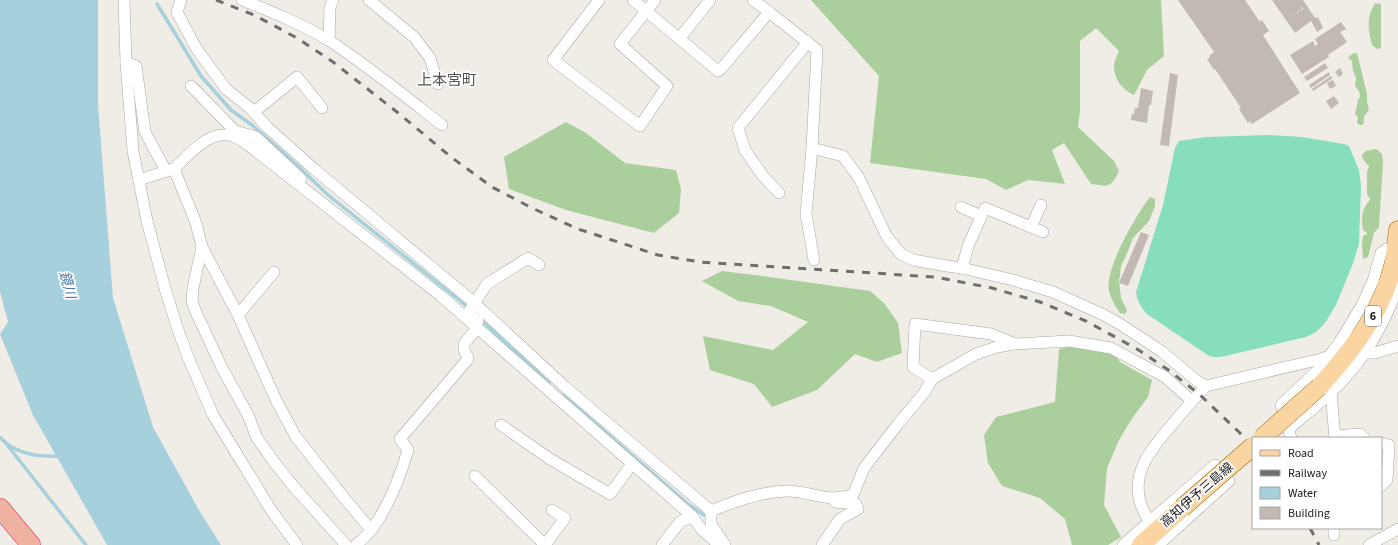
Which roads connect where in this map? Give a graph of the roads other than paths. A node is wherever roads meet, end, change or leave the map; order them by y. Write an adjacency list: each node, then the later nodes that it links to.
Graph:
1 (124, 0): 16 (street)
2 (181, 0): 20 (street)
3 (242, 0): 14 (street)
4 (333, 0): 14 (street)
5 (369, 0): 17 (street)
6 (599, 0): 11 (street)
7 (633, 0): 11 (street)
8 (655, 0): 11 (street)
9 (710, 0): 13 (street)
10 (753, 0): 12 (street)
11 (646, 11): 13 (street)
12 (769, 12): 13 (street); 15 (street)
13 (679, 39)
14 (329, 41): 21 (street)
15 (808, 42): 25 (street); 28 (street)
16 (126, 62): 26 (street); 27 (street)
17 (438, 84)
18 (191, 86): 23 (street)
19 (322, 108): 20 (street)
20 (254, 112): 22 (street)
21 (442, 125)
22 (267, 127): 24 (street); 42 (street)
23 (233, 133): 24 (street); 26 (street); 29 (street)
24 (256, 136): 29 (street)
25 (812, 148): 37 (street); 39 (street)
26 (170, 170): 27 (street); 36 (street)
27 (139, 180): 77 (street)
28 (779, 193)
29 (319, 201): 44 (street)
30 (1041, 205): 33 (street)
31 (961, 207): 32 (street)
32 (981, 216): 33 (street); 39 (street)
33 (1031, 227): 34 (street)
34 (1043, 232)
35 (1397, 239): 49 (street); 52 (main road, 6)
36 (202, 247): 43 (street); 78 (street)
37 (814, 260)
38 (539, 265): 42 (street)
39 (962, 268): 51 (street)
40 (274, 272): 43 (street)
41 (1398, 285): 48 (street)
42 (471, 308): 45 (street); 71 (street)
43 (238, 314): 75 (street)
44 (478, 328): 45 (street); 75 (street)
45 (496, 344): 61 (street)
46 (1014, 344): 50 (street); 50 (street); 53 (street)
47 (1398, 346): 48 (street)
48 (1364, 353): 52 (street)
49 (1330, 356): 51 (street); 55 (street)
50 (932, 379): 67 (street)
51 (1206, 386): 53 (street)
52 (1325, 390): 55 (street); 56 (main road, 6, bridge); 57 (street)
53 (1192, 401): 73 (street)
54 (501, 425): 61 (street)
55 (1290, 434)
56 (1263, 437)
57 (1335, 437): 58 (street)
58 (1363, 437)
59 (1382, 443): 65 (street)
60 (1252, 447): 86 (main road, 高知伊予三島線, bridge)
61 (632, 464): 72 (street)
62 (1215, 465): 66 (street)
63 (475, 476): 80 (street)
64 (1229, 481): 68 (street)
65 (1382, 485)
66 (1185, 491): 68 (street); 73 (street)
67 (800, 492): 71 (street); 84 (street)
68 (1200, 507): 87 (street)
69 (0, 508): 76 (highway)
70 (552, 510): 80 (street)
71 (711, 511): 83 (street)
72 (692, 516): 81 (street); 82 (street)
73 (1150, 521): 85 (street)
74 (1398, 529): 88 (street)
75 (371, 530): 79 (street)
76 (31, 545)
77 (297, 545)
78 (346, 545)
79 (356, 545)
80 (545, 545)
81 (662, 545)
82 (719, 545)
83 (725, 545)
84 (822, 545)
85 (1123, 545)
86 (1141, 545)
87 (1158, 545)
88 (1369, 545)

